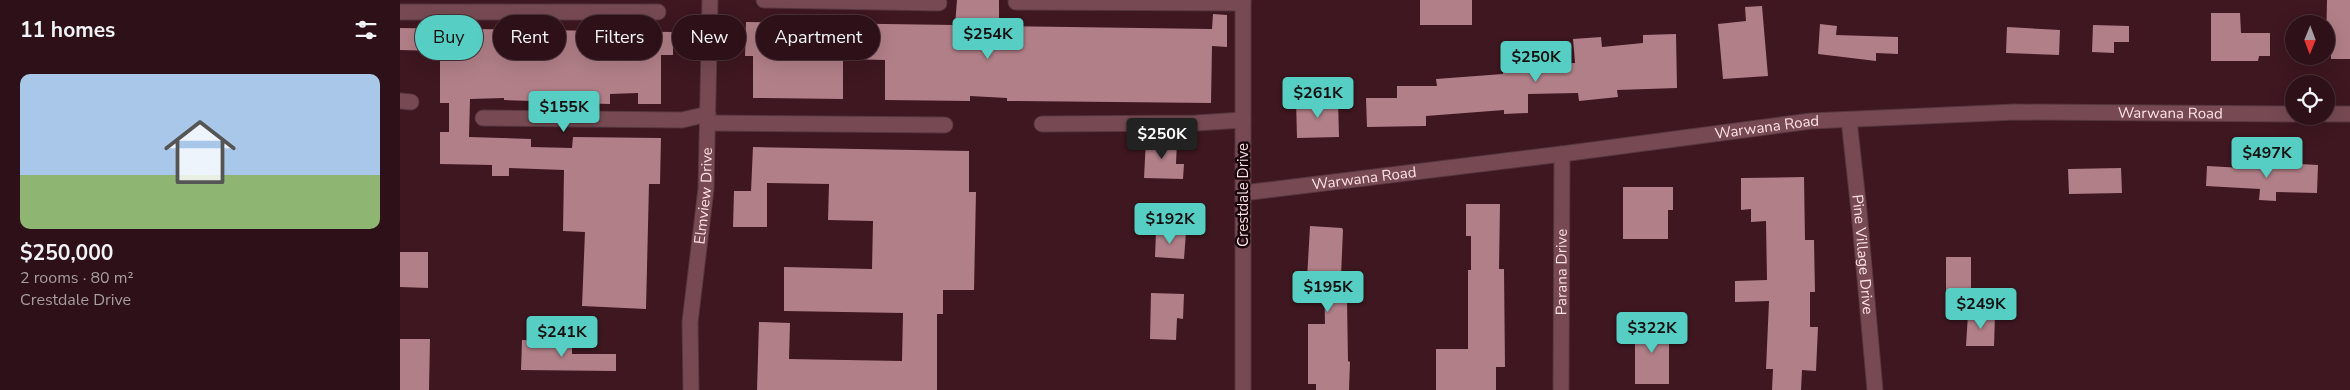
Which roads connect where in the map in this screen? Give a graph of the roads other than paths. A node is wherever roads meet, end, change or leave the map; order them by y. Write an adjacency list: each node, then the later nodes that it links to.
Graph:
1 (710, 0): 13 (street, Elmview Drive)
2 (764, 0): 5 (street)
3 (1016, 2): 4 (street)
4 (1243, 2): 14 (street, Crestdale Drive)
5 (938, 3)
6 (425, 6): 7 (street); 8 (street)
7 (400, 12)
8 (658, 12)
9 (2285, 114): 15 (street, Warwana Road)
10 (2335, 114): 11 (street)
11 (2350, 114)
12 (483, 118): 13 (street)
13 (708, 119): 17 (street); 20 (street, Elmview Drive)
14 (1243, 120): 16 (street); 19 (street, Crestdale Drive)
15 (1849, 120): 18 (street, Warwana Road); 23 (street, Pine Village Drive)
16 (1042, 124)
17 (945, 125)
18 (1562, 154): 19 (street, Warwana Road); 22 (street, Parana Drive)
19 (1243, 192): 21 (street, Crestdale Drive)
20 (691, 390)
21 (1243, 390)
22 (1561, 390)
23 (1875, 390)

